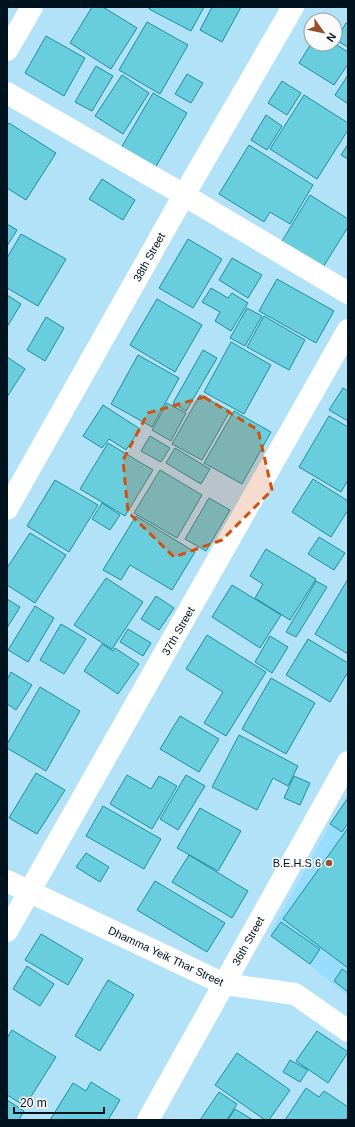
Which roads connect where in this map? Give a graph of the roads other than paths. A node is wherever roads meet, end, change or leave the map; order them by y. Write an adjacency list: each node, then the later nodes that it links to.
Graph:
1 (32, 7): 3 (street)
2 (292, 7): 5 (street, 38th Street)
3 (7, 50)
4 (7, 93): 5 (street)
5 (184, 195): 6 (street); 8 (street, 38th Street)
6 (348, 293)
7 (348, 330): 11 (street, 37th Street)
8 (7, 509)
9 (348, 762): 13 (street, 36th Street)
10 (7, 881): 11 (street, Dhamma Yeik Thar Street)
11 (29, 893): 12 (street, 37th Street); 13 (street, Dhamma Yeik Thar Street)
12 (7, 931)
13 (224, 984): 14 (street, Dhamma Yeik Thar Street); 15 (street, 36th Street)
14 (348, 1031)
15 (148, 1120)

